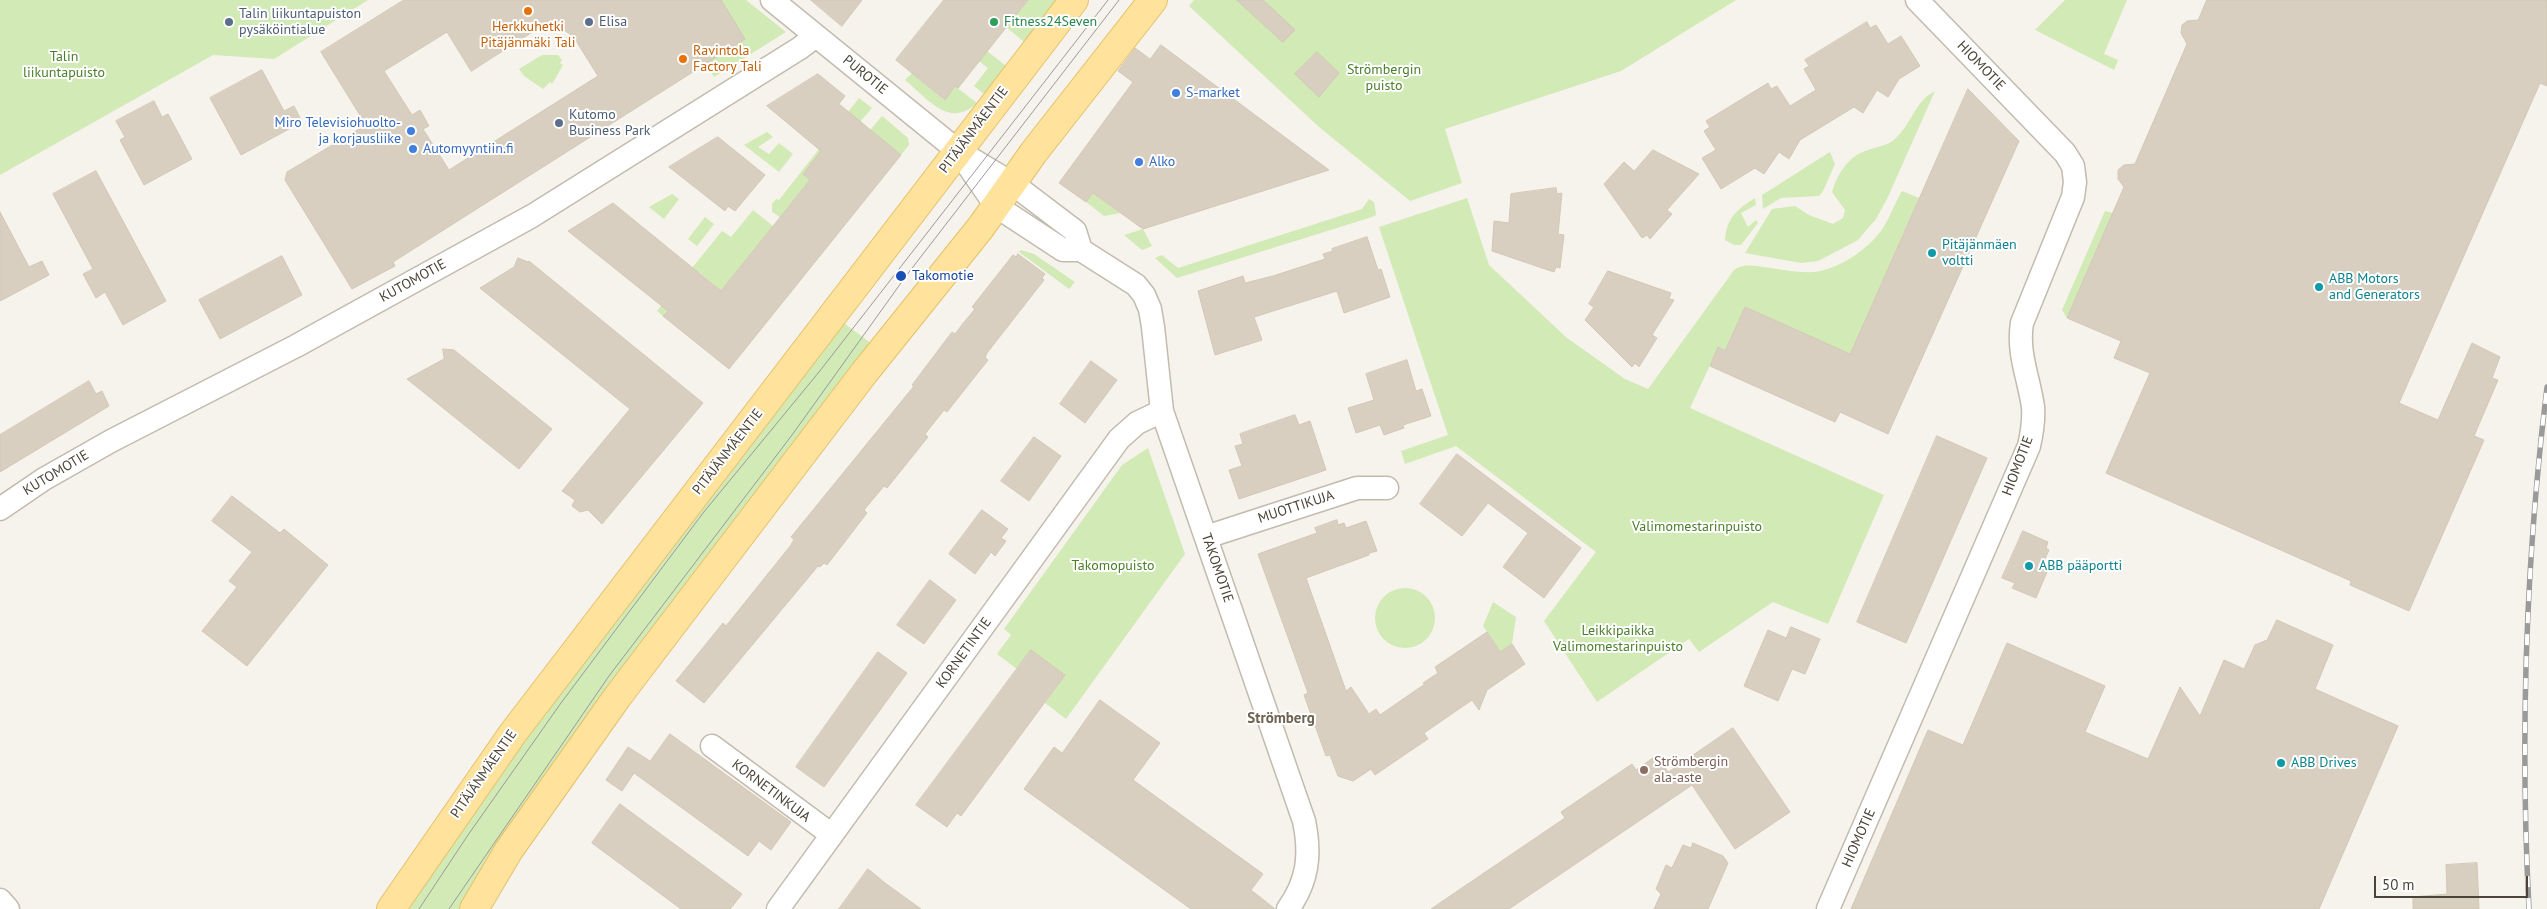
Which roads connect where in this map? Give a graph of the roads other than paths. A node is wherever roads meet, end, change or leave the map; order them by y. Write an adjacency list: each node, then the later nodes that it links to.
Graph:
1 (772, 0): 5 (street, PUROTIE)
2 (1074, 0): 6 (main road, PITÄJÄNMÄENTIE)
3 (1153, 0): 7 (main road)
4 (1917, 0): 22 (street, HIOMOTIE)
5 (816, 36): 6 (street, PUROTIE); 12 (street, KUTOMOTIE)
6 (958, 151): 7 (street); 8 (street, TAKOMOTIE); 18 (main road, PITÄJÄNMÄENTIE)
7 (1013, 184): 8 (main road); 9 (street)
8 (996, 206): 9 (street, TAKOMOTIE); 19 (main road)
9 (1081, 250): 10 (street, TAKOMOTIE)
10 (1162, 411): 13 (street, TAKOMOTIE); 15 (street, KORNETINTIE)
11 (1386, 488): 13 (street, MUOTTIKUJA)
12 (0, 509)
13 (1206, 536): 21 (street, TAKOMOTIE)
14 (712, 746): 15 (street, KORNETINKUJA)
15 (832, 835): 20 (street, KORNETINTIE)
16 (0, 900): 17 (street)
17 (8, 909)
18 (391, 909)
19 (474, 909)
20 (778, 909)
21 (1288, 909)
22 (1828, 909)

